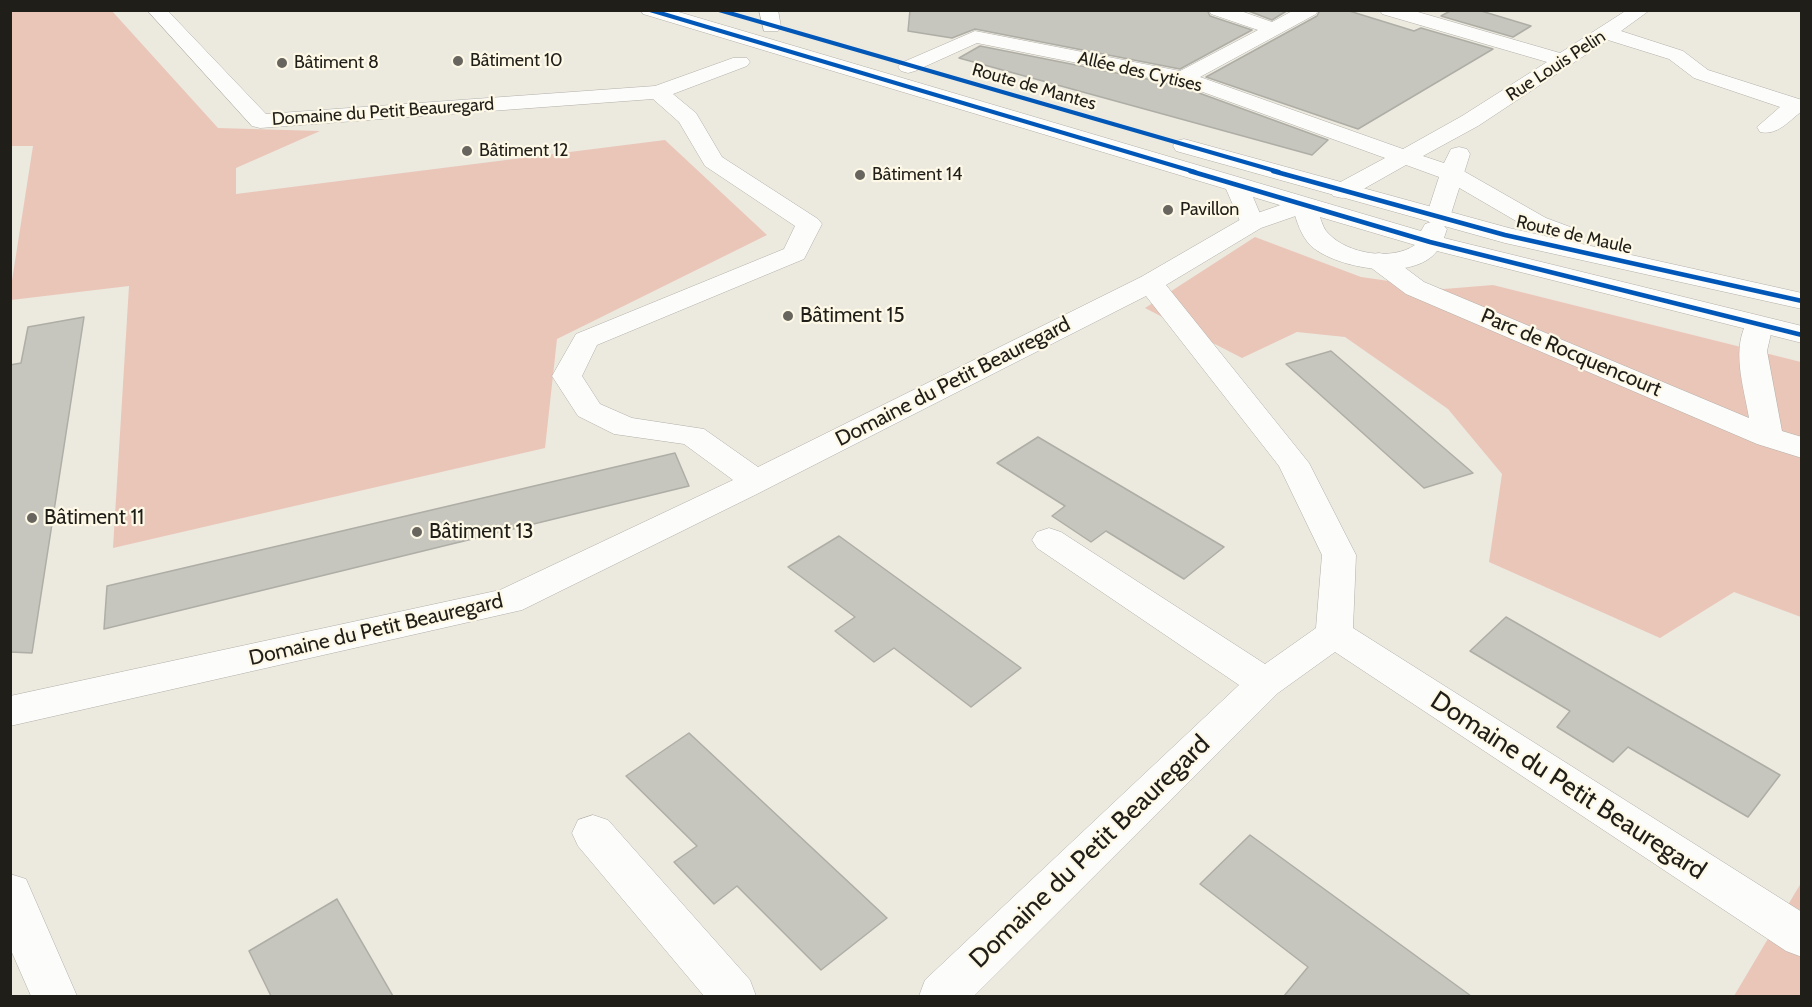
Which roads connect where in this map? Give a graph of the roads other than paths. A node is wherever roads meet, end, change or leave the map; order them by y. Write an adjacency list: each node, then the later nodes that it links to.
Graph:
1 (156, 10): 15 (street, Domaine du Petit Beauregard)
2 (650, 10): 20 (street, Route de Mantes)
3 (719, 10): 8 (street, Route de Mantes)
4 (1218, 10): 9 (street)
5 (1309, 10): 9 (street)
6 (1389, 10): 11 (street)
7 (1641, 10): 10 (street, Rue Louis Pelin)
8 (770, 19): 13 (street, Route de Mantes)
9 (1274, 29): 14 (street)
10 (1606, 33): 11 (street, Rue Louis Pelin); 17 (street)
11 (1565, 61): 16 (street, Rue Louis Pelin)
12 (740, 62): 15 (street, Domaine du Petit Beauregard)
13 (908, 67): 14 (street, Allée des Cytises); 21 (street, Route de Mantes)
14 (1183, 78): 18 (street, Allée des Cytises)
15 (658, 92): 34 (street)
16 (1470, 121): 18 (street, Rue Louis Pelin); 19 (street)
17 (1768, 127)
18 (1404, 157): 19 (street, Allée des Cytises); 21 (street, Rue Louis Pelin)
19 (1452, 174): 23 (street); 27 (street, Allée des Cytises)
20 (1236, 185): 22 (street, Route de Mantes); 24 (street)
21 (1342, 190): 22 (street, Rue Louis Pelin); 23 (street, Route de Maule)
22 (1304, 205): 24 (street, Domaine du Petit Beauregard); 25 (street, Route de Mantes); 26 (street)
23 (1438, 217): 25 (street); 27 (street, Route de Maule)
24 (1252, 223): 28 (street, Domaine du Petit Beauregard)
25 (1430, 242): 26 (street); 30 (street, Route de Maule)
26 (1379, 261): 32 (street, Parc de Rocquencourt)
27 (1704, 280): 29 (street, Route de Maule)
28 (1150, 283): 34 (street, Domaine du Petit Beauregard); 36 (street)
29 (1802, 301)
30 (1759, 325): 31 (street, Route de Maule); 32 (street)
31 (1802, 335)
32 (1768, 437): 33 (street, Parc de Rocquencourt)
33 (1802, 448)
34 (756, 481): 38 (street, Domaine du Petit Beauregard)
35 (1049, 540): 37 (street)
36 (1334, 634): 37 (street, Domaine du Petit Beauregard); 41 (street, Domaine du Petit Beauregard)
37 (1265, 683): 44 (street, Domaine du Petit Beauregard)
38 (10, 711)
39 (593, 833): 43 (street)
40 (10, 893): 42 (street)
41 (1802, 937)
42 (54, 996)
43 (733, 996)
44 (942, 996)

